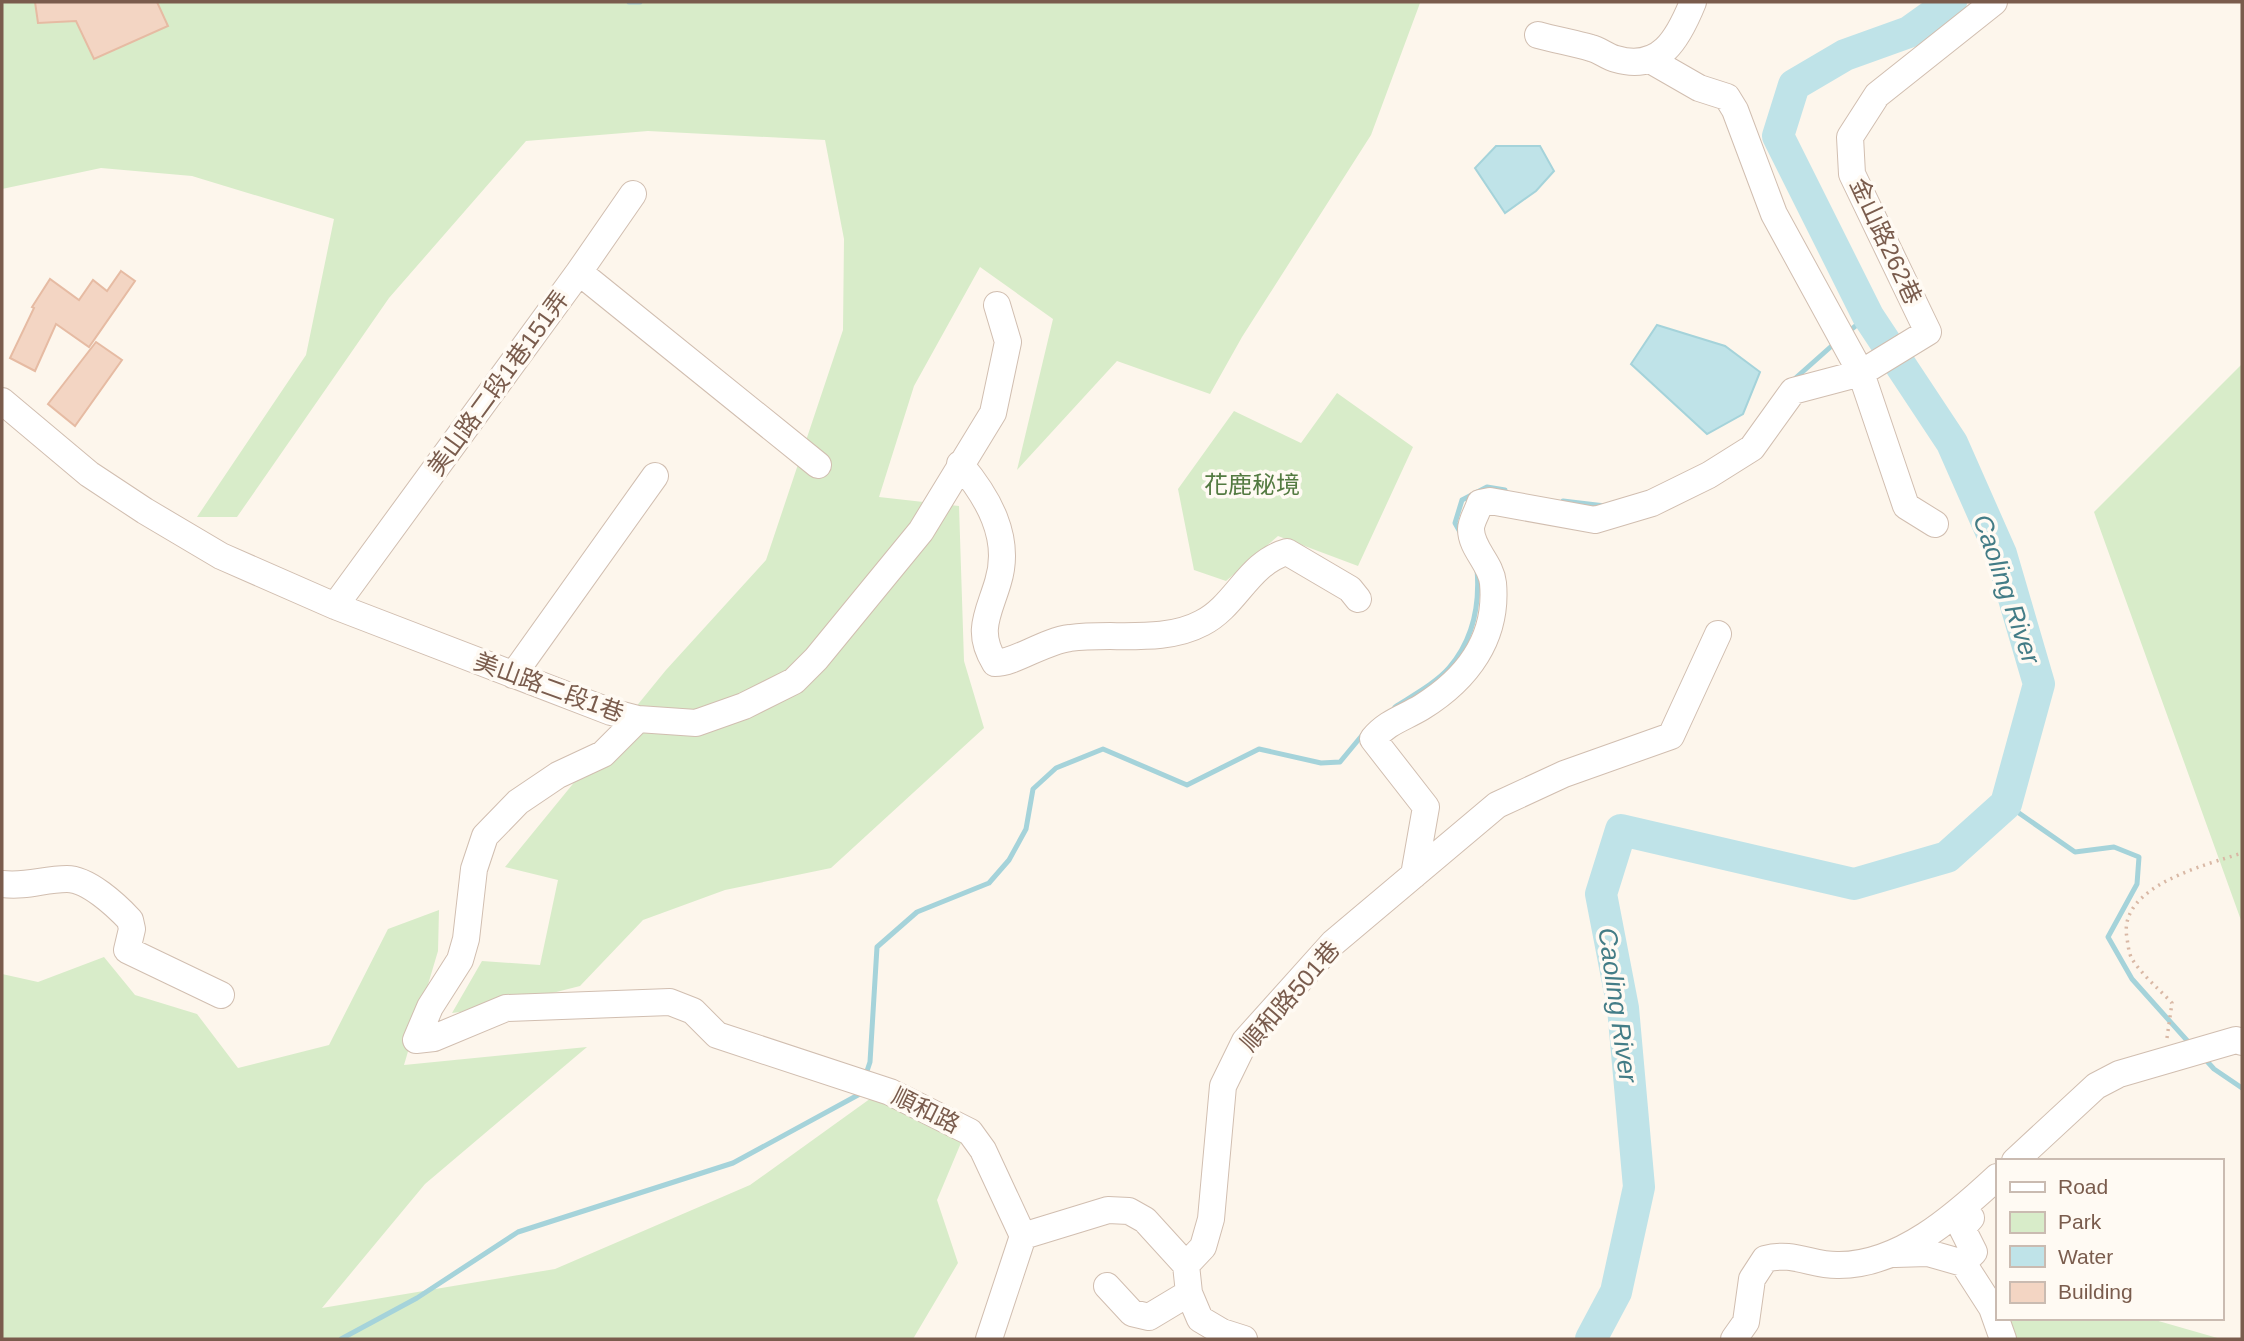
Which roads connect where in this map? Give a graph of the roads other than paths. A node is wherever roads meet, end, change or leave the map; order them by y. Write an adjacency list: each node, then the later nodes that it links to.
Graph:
1 (1693, 2): 4 (street)
2 (1994, 2): 8 (street, 金山路262巷)
3 (1538, 35): 4 (street)
4 (1652, 61): 8 (street)
5 (633, 194): 6 (street)
6 (579, 272): 11 (street, 美山路二段1巷151弄); 15 (street, 美山路二段1巷151弄)
7 (997, 305): 10 (street, 美山路二段1巷)
8 (1861, 373): 13 (street); 19 (street)
9 (7, 415): 15 (street, 美山路二段1巷)
10 (960, 464): 14 (street); 18 (street, 美山路二段1巷)
11 (818, 465)
12 (655, 476): 17 (street)
13 (1935, 524)
14 (1358, 600)
15 (335, 606): 17 (street, 美山路二段1巷)
16 (1718, 634): 19 (street, 順和路501巷)
17 (513, 675): 18 (street, 美山路二段1巷)
18 (638, 719): 26 (street, 順和路)
19 (1414, 875): 29 (street, 順和路501巷)
20 (2, 884): 21 (street)
21 (221, 995)
22 (2242, 1042): 23 (street)
23 (2017, 1159)
24 (1996, 1178): 27 (street)
25 (1971, 1218): 28 (street)
26 (1023, 1236): 29 (street); 34 (street)
27 (1895, 1254): 28 (street); 36 (street)
28 (1963, 1263): 32 (street)
29 (1186, 1265): 31 (street)
30 (1107, 1286): 31 (street)
31 (1189, 1293): 35 (street)
32 (1996, 1319)
33 (1996, 1320): 37 (street)
34 (989, 1339)
35 (1244, 1339)
36 (1734, 1339)
37 (2003, 1339)

